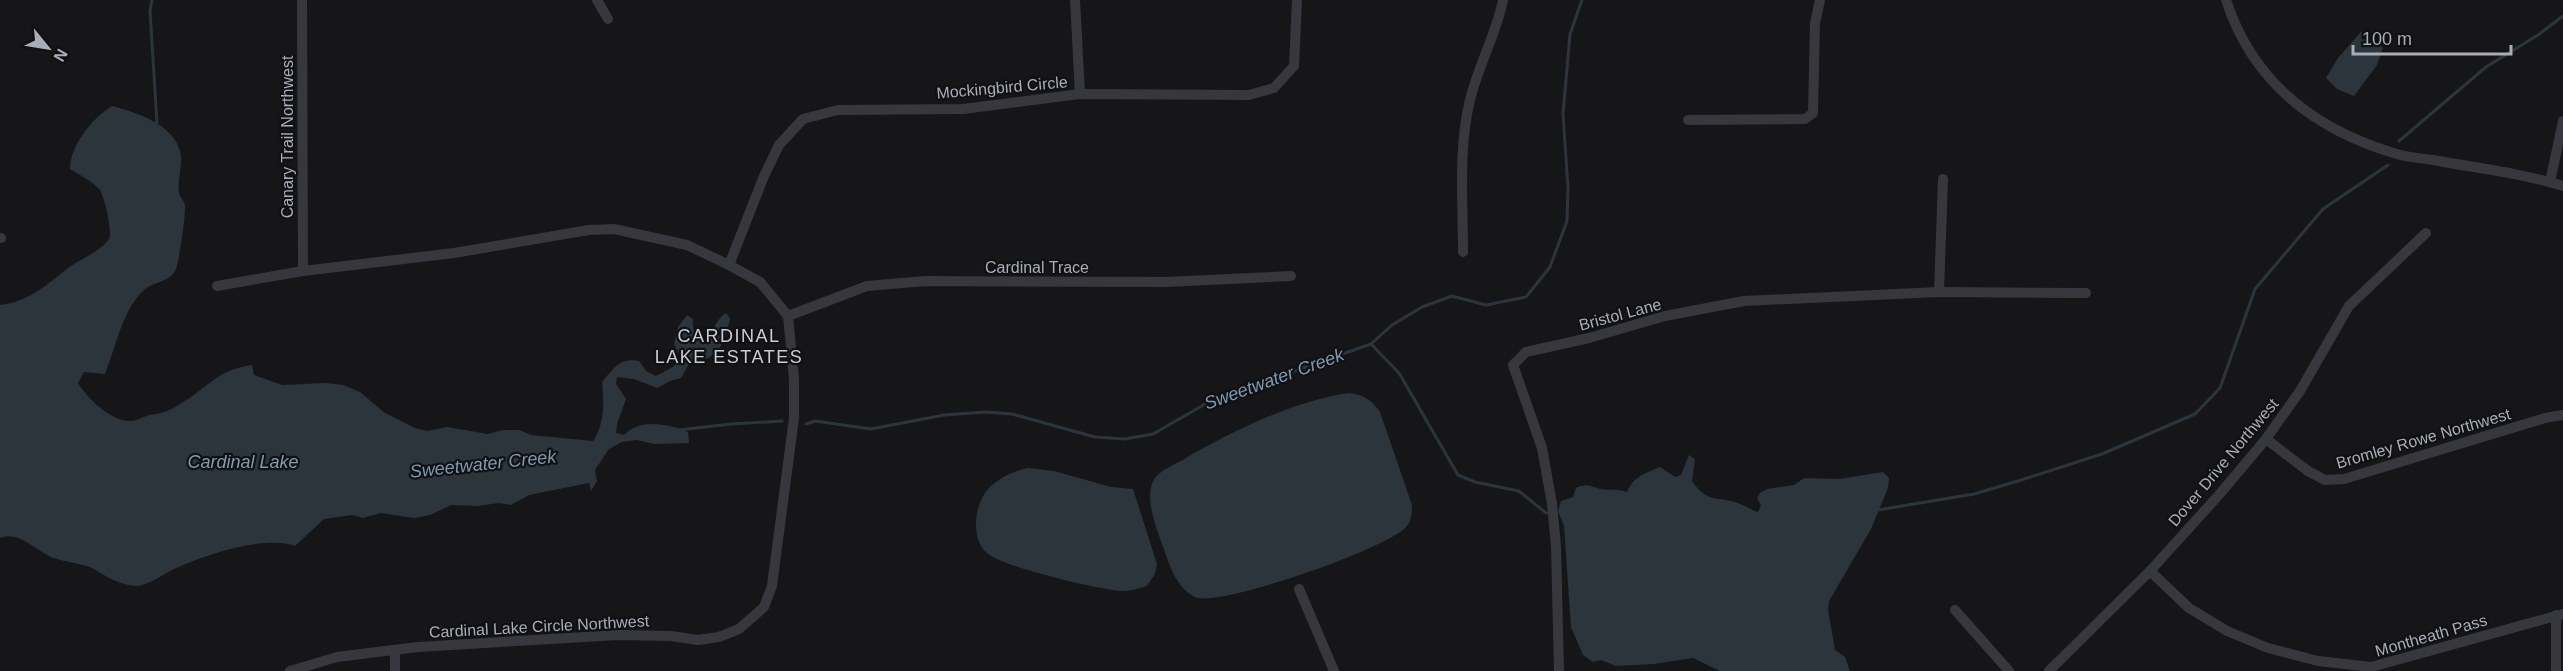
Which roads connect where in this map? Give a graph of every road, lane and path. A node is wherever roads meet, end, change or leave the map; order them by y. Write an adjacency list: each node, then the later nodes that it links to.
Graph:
1 (313, 0): 8 (street)
2 (597, 0): 9 (street)
3 (1075, 0): 10 (street)
4 (1297, 0): 10 (street, Mockingbird Circle)
5 (1503, 0): 17 (street)
6 (1820, 0): 11 (street)
7 (2226, 0): 14 (street)
8 (302, 2): 19 (street, Canary Trail Northwest)
9 (608, 19)
10 (1080, 94): 18 (street, Mockingbird Circle)
11 (1688, 120)
12 (2563, 121): 14 (street)
13 (1943, 179): 22 (street)
14 (2550, 182): 15 (street)
15 (2563, 186)
16 (2426, 233): 26 (street, Dover Drive Northwest)
17 (1462, 252)
18 (729, 265): 19 (street); 24 (street)
19 (303, 271): 21 (street)
20 (1291, 276): 24 (street, Cardinal Trace)
21 (217, 286)
22 (1939, 292): 23 (street); 36 (street, Bristol Lane)
23 (2086, 293)
24 (788, 316): 31 (street, Cardinal Lake Circle Northwest)
25 (2563, 415): 26 (street, Bromley Rowe Northwest)
26 (2266, 439): 27 (street, Dover Drive Northwest)
27 (2150, 572): 32 (street, Montheath Pass); 38 (street, Dover Drive Northwest)
28 (1299, 589): 35 (street)
29 (1955, 610): 37 (street)
30 (2560, 615): 32 (street, Montheath Pass); 39 (street)
31 (396, 651): 33 (street, Cardinal Lake Circle Northwest); 34 (street)
32 (2371, 669)
33 (290, 671)
34 (395, 671)
35 (1334, 671)
36 (1559, 671)
37 (2009, 671)
38 (2049, 671)
39 (2556, 671)

